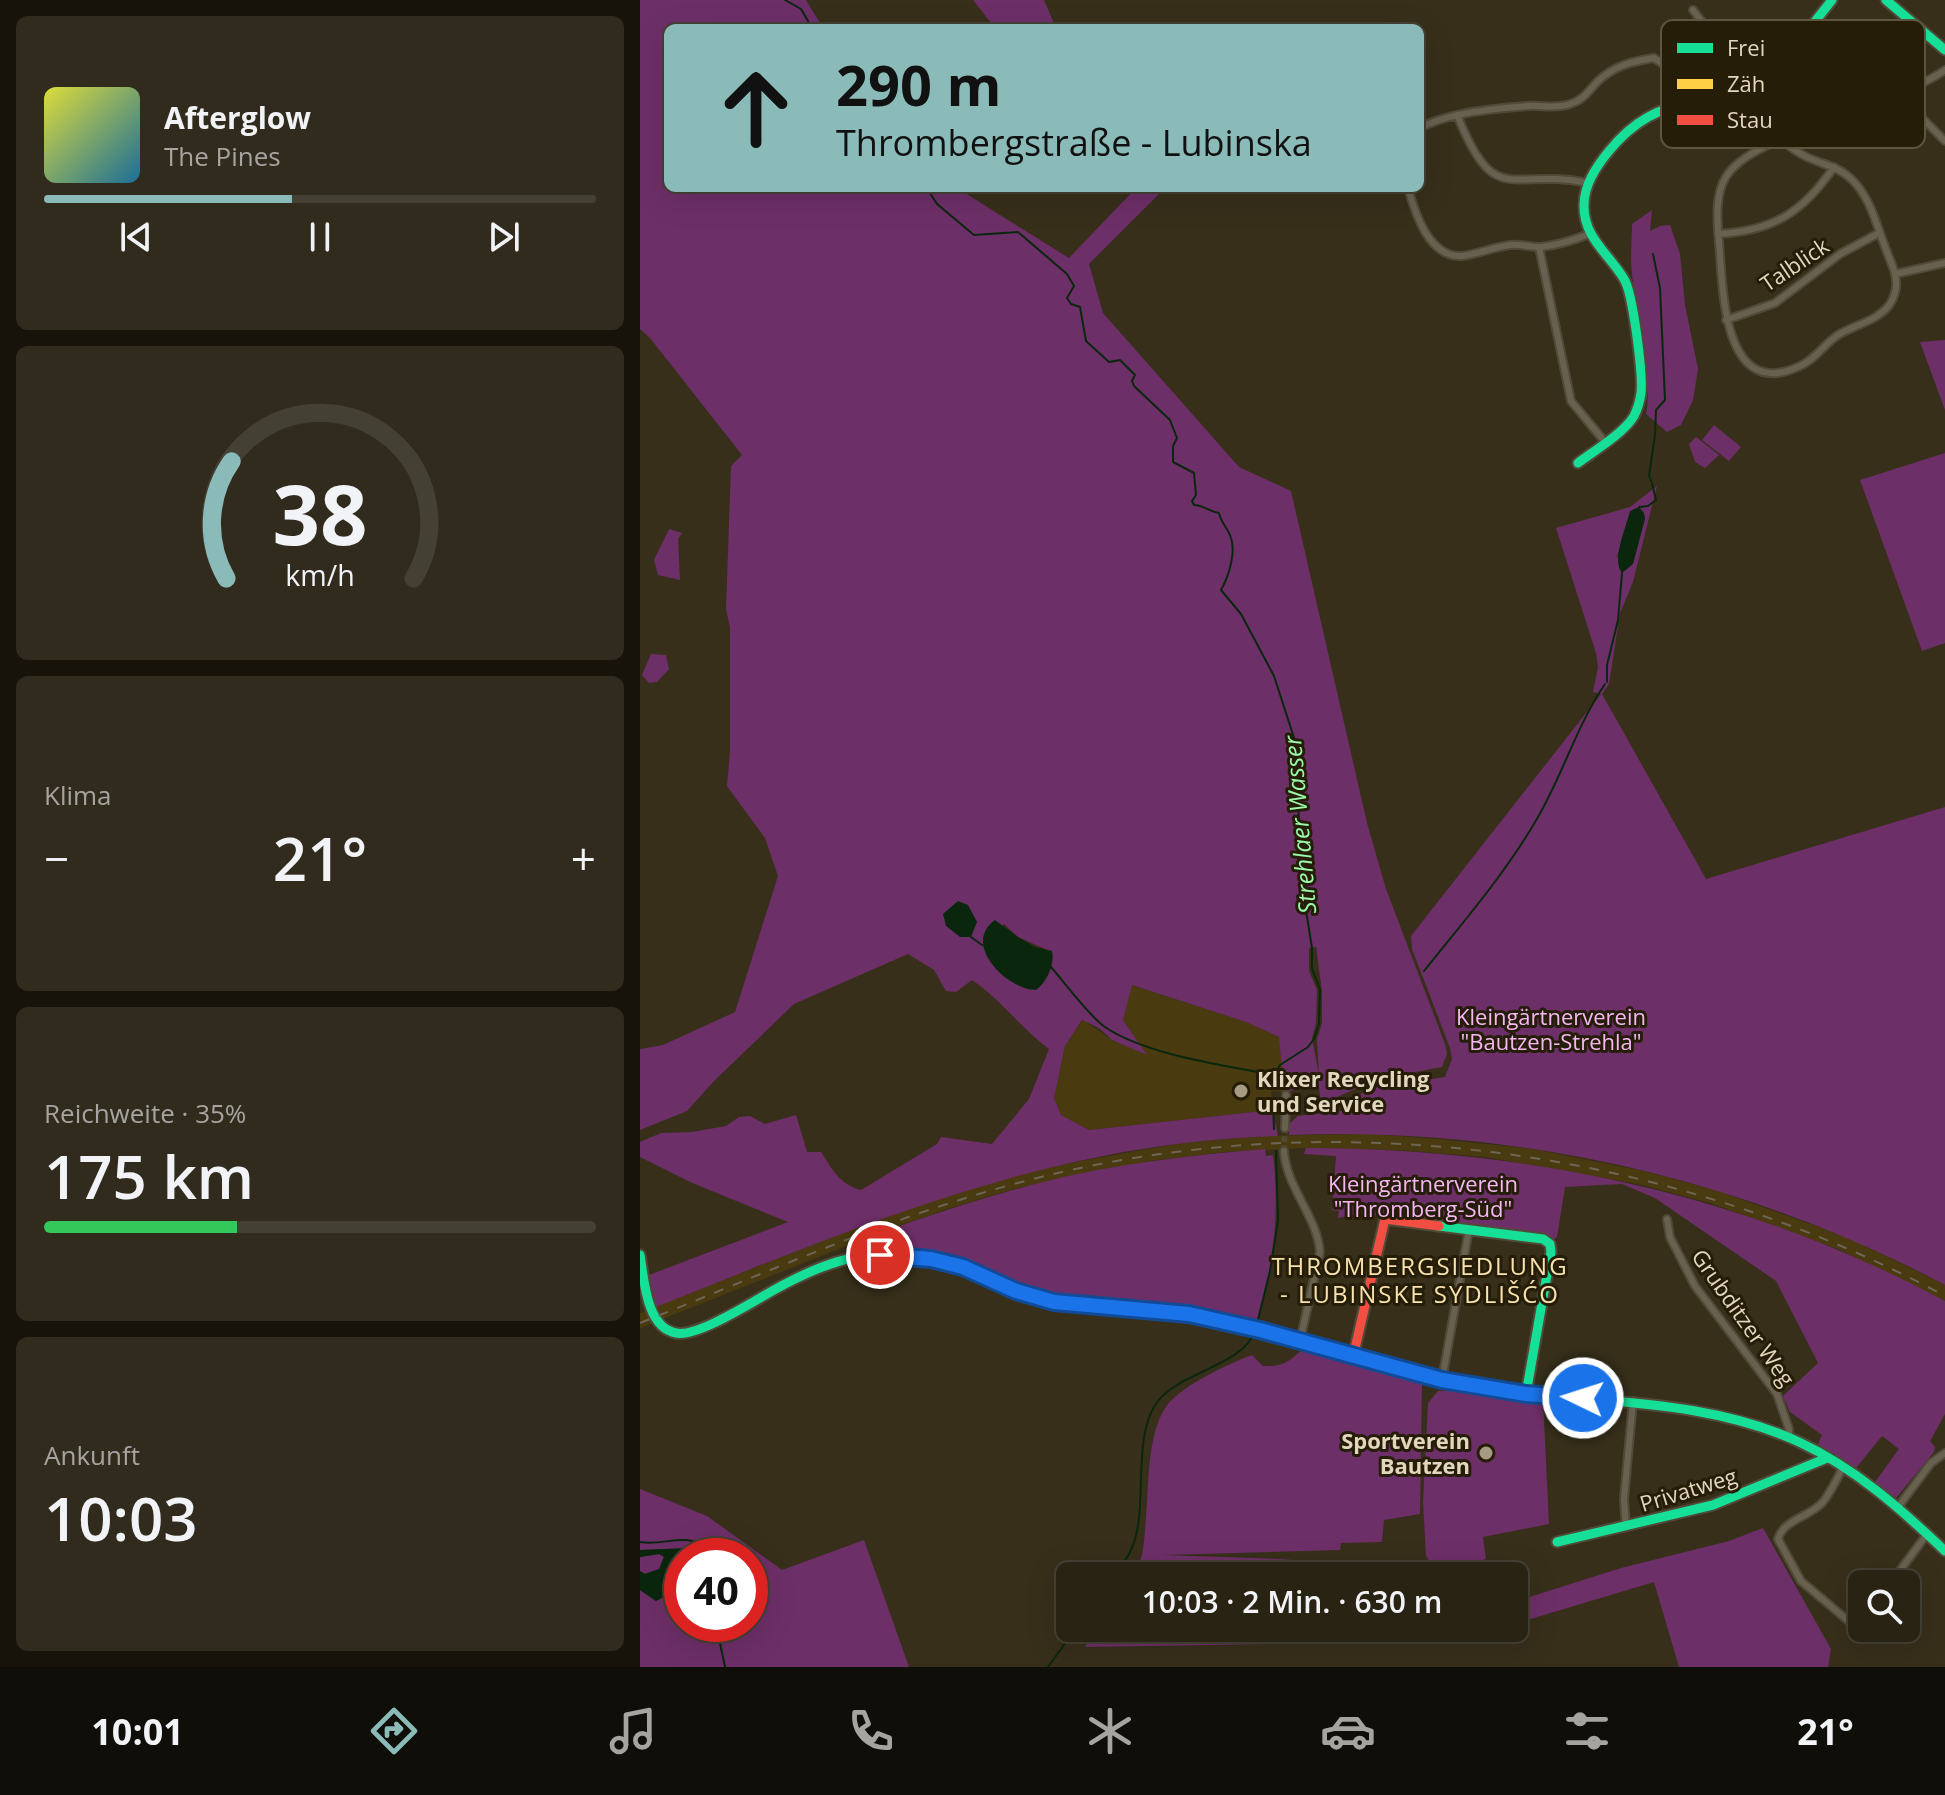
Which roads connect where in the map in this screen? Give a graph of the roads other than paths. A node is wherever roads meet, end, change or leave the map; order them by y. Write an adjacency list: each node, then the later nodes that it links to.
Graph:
1 (1832, 0): 5 (street)
2 (1886, 0): 6 (street)
3 (1693, 10): 4 (street)
4 (1701, 20)
5 (1815, 20)
6 (1910, 20)
7 (1925, 33): 8 (street)
8 (1945, 50)
9 (1661, 63): 13 (street)
10 (1945, 70): 11 (street)
11 (1925, 81)
12 (1661, 113): 20 (street)
13 (1458, 117): 15 (street); 20 (street)
14 (1925, 121): 16 (street)
15 (1424, 126)
16 (1945, 141)
17 (1762, 148): 24 (street)
18 (1793, 148): 19 (street)
19 (1834, 167): 22 (street); 24 (street)
20 (1588, 183): 23 (street)
21 (1410, 192): 25 (street)
22 (1879, 233): 27 (street); 28 (street, Talblick)
23 (1589, 234): 25 (street); 29 (street)
24 (1718, 234): 28 (street)
25 (1539, 247): 29 (street)
26 (1945, 263): 27 (street)
27 (1895, 274): 28 (street)
28 (1726, 320)
29 (1605, 442): 30 (street)
30 (1578, 463)
31 (1286, 1095): 32 (street)
32 (1285, 1128)
33 (1284, 1151): 37 (street)
34 (1667, 1219): 42 (street, Grubditzer Weg)
35 (1469, 1229): 38 (street); 39 (street); 40 (street)
36 (640, 1255): 37 (street)
37 (1300, 1341): 38 (street)
38 (1353, 1357): 39 (street)
39 (1442, 1380): 40 (street)
40 (1526, 1394): 41 (street)
41 (1633, 1401): 42 (street); 47 (street)
42 (1789, 1437): 44 (street)
43 (1945, 1453): 46 (street)
44 (1827, 1458): 45 (street); 47 (street, Privatweg)
45 (1843, 1467): 46 (street); 52 (street)
46 (1898, 1507): 48 (street)
47 (1626, 1526): 49 (street, Privatweg)
48 (1926, 1536): 50 (street); 51 (street)
49 (1557, 1542)
50 (1945, 1551)
51 (1900, 1570)
52 (1848, 1621)

